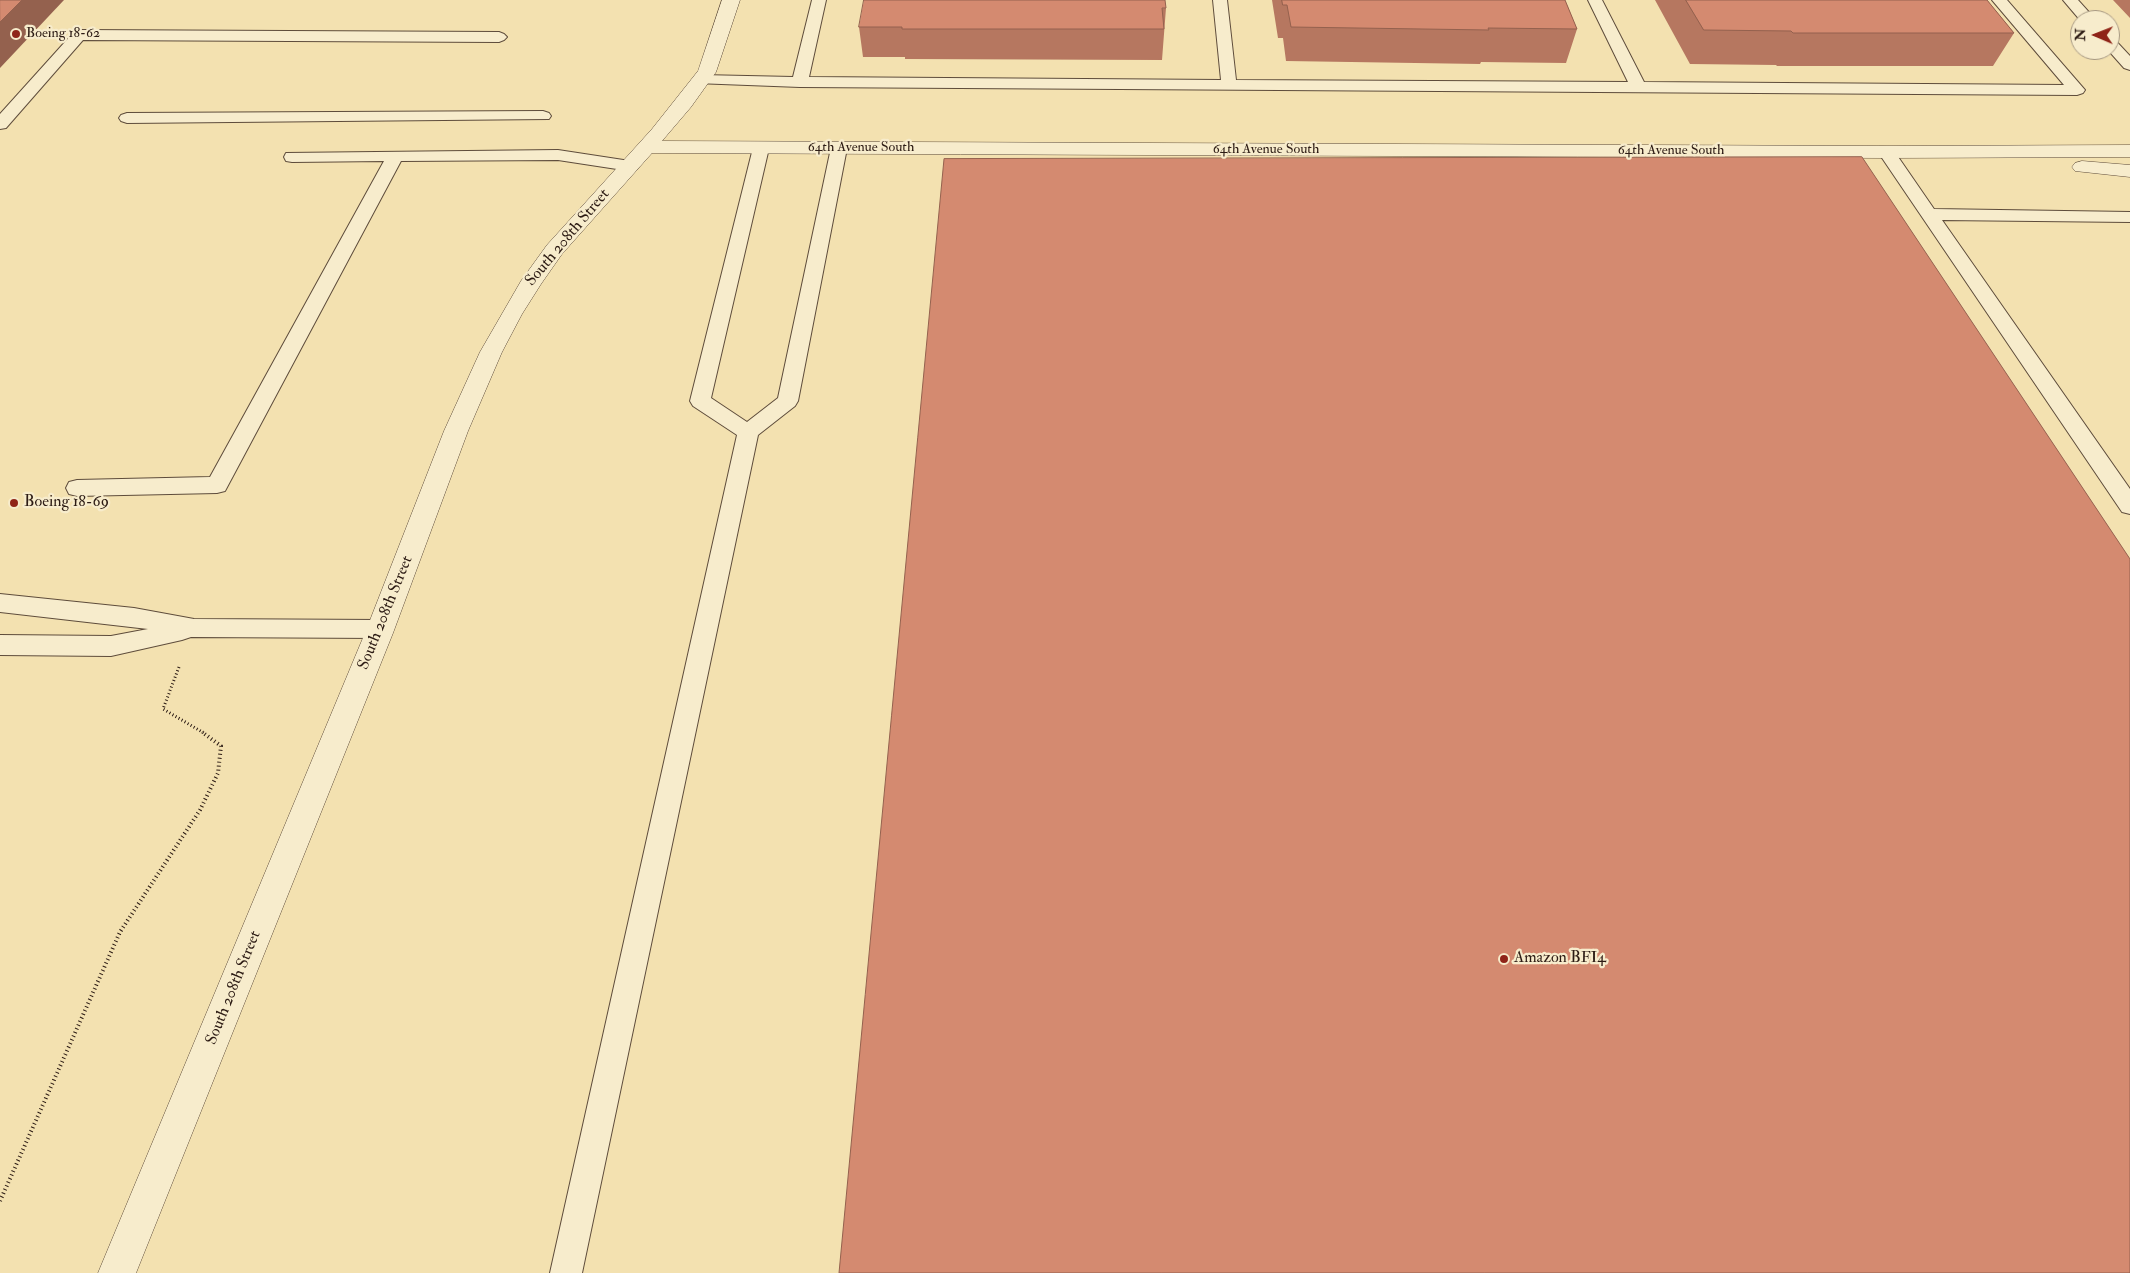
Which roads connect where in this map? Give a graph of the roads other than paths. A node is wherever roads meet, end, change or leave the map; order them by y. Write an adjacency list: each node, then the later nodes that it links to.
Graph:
1 (732, 0): 11 (street, South 208th Street)
2 (819, 0): 12 (lane)
3 (1220, 0): 13 (lane)
4 (1596, 0): 14 (lane)
5 (1999, 0): 14 (lane)
6 (2070, 0): 7 (lane)
7 (2079, 10)
8 (499, 37): 17 (lane)
9 (2120, 54): 10 (lane)
10 (2130, 65)
11 (702, 80): 12 (lane); 18 (street, South 208th Street)
12 (800, 82): 13 (lane)
13 (1229, 85): 14 (lane)
14 (1638, 88)
15 (543, 116): 16 (lane)
16 (127, 118)
17 (0, 124)
18 (646, 147): 19 (street, 64th Avenue South); 25 (street, South 208th Street)
19 (761, 148): 20 (street, 64th Avenue South); 29 (lane)
20 (839, 148): 22 (street, 64th Avenue South); 29 (lane)
21 (2130, 151): 22 (street, 64th Avenue South)
22 (1886, 152): 26 (street, 64th Avenue South); 27 (lane)
23 (395, 156): 24 (lane); 25 (lane); 30 (lane)
24 (292, 157)
25 (630, 166): 34 (street, South 208th Street)
26 (2130, 171)
27 (1929, 214): 28 (lane); 31 (lane)
28 (2130, 217)
29 (748, 432): 37 (lane)
30 (77, 488)
31 (2130, 506)
32 (0, 604): 33 (lane)
33 (194, 628): 34 (lane); 35 (lane)
34 (380, 629): 36 (street, South 208th Street)
35 (0, 645)
36 (118, 1273)
37 (566, 1273)

